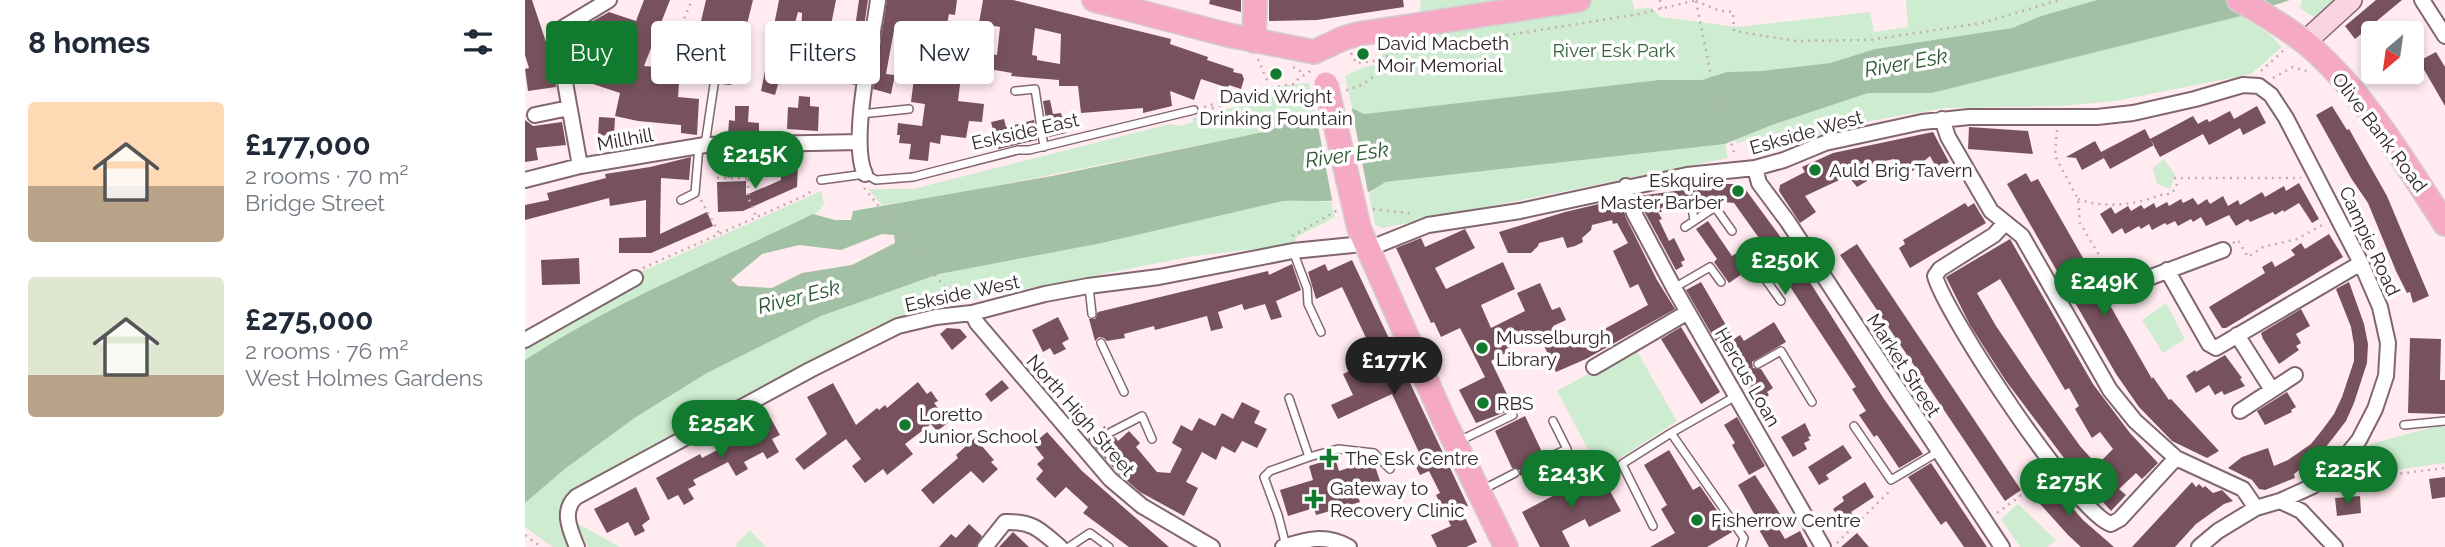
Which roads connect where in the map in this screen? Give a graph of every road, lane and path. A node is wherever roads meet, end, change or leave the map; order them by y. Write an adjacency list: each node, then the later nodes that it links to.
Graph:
1 (609, 0): 31 (street)
2 (692, 0): 14 (path)
3 (878, 0): 34 (street)
4 (1094, 0): 17 (main road)
5 (1255, 0): 17 (main road)
6 (1579, 0): 16 (main road)
7 (1660, 0): 13 (path)
8 (1697, 0): 9 (path); 13 (path); 43 (path)
9 (2059, 0)
10 (2239, 0): 18 (main road, Olive Bank Road)
11 (2351, 0): 18 (main road)
12 (2422, 0): 15 (street)
13 (1661, 9): 19 (path)
14 (683, 21)
15 (2445, 36)
16 (1344, 38): 20 (path); 22 (main road)
17 (1254, 41): 22 (main road)
18 (2296, 44): 21 (main road, Olive Bank Road); 26 (path)
19 (1397, 53): 20 (path); 23 (path)
20 (1379, 60): 23 (path)
21 (2331, 67): 26 (path); 66 (main road, Olive Bank Road)
22 (1320, 68): 27 (path); 70 (main road, bridge)
23 (1382, 69): 28 (path)
24 (1267, 80): 27 (path)
25 (714, 84): 41 (lane)
26 (2259, 86): 36 (street, Eskside West); 53 (street, Campie Road)
27 (1266, 89): 33 (path)
28 (1353, 89)
29 (1015, 90): 42 (lane)
30 (1303, 96): 33 (path)
31 (569, 108): 35 (street); 45 (street)
32 (909, 109): 34 (lane)
33 (1194, 110): 42 (lane, Eskside East)
34 (861, 114): 38 (street)
35 (535, 115)
36 (2059, 116): 37 (street, Eskside West); 58 (path)
37 (1942, 120): 46 (street, Eskside West); 65 (street)
38 (859, 142): 40 (street, Millhill); 48 (street)
39 (729, 144): 40 (street, Millhill); 41 (street, Millhill); 50 (path)
40 (763, 144): 47 (lane)
41 (702, 145): 45 (street, Millhill); 57 (lane)
42 (1044, 147): 48 (lane, Eskside East)
43 (1734, 150)
44 (1859, 162): 52 (path)
45 (580, 166): 54 (street, Millhill)
46 (1755, 168): 56 (street, Eskside West); 108 (street, Market Street)
47 (757, 173): 51 (path)
48 (865, 174): 55 (lane, Eskside East)
49 (717, 178): 50 (path)
50 (729, 178): 51 (path)
51 (748, 178): 62 (path)
52 (1866, 178)
53 (2318, 178): 58 (path); 63 (street, Campie Road)
54 (525, 180)
55 (821, 180): 62 (path)
56 (1626, 187): 70 (street, Eskside West); 79 (street, Hercus Loan)
57 (695, 193): 59 (lane); 69 (path)
58 (2078, 199): 80 (path)
59 (681, 200)
60 (874, 200): 81 (path)
61 (1692, 206): 64 (lane)
62 (756, 216): 69 (path)
63 (2339, 217): 71 (path); 73 (street, Campie Road)
64 (1694, 221): 67 (lane); 68 (lane)
65 (2005, 223): 110 (street); 115 (street)
66 (2445, 224)
67 (1685, 227)
68 (1732, 231)
69 (719, 233): 76 (path)
70 (1364, 239): 72 (street, Eskside West); 107 (main road)
71 (2223, 250): 74 (street)
72 (1293, 251): 78 (street, Eskside West); 86 (lane)
73 (2361, 263): 87 (street); 112 (street, Campie Road)
74 (2167, 270): 80 (street); 87 (street)
75 (1780, 271): 82 (lane)
76 (635, 278): 88 (street)
77 (1721, 282): 79 (lane)
78 (1089, 286): 84 (street, Eskside West); 85 (lane)
79 (1674, 288): 83 (street, Hercus Loan)
80 (2119, 289)
81 (956, 299)
82 (1781, 301)
83 (1688, 312): 91 (street); 95 (street, Hercus Loan)
84 (972, 313): 126 (street, Eskside West); 131 (street, North High Street)
85 (1092, 314)
86 (1321, 332)
87 (2237, 335): 93 (street)
88 (525, 340)
89 (1101, 343): 94 (lane)
90 (1758, 364): 97 (lane)
91 (1594, 367)
92 (2295, 375): 93 (street)
93 (2271, 390): 98 (street)
94 (1124, 392)
95 (1737, 395): 105 (lane); 135 (street, Hercus Loan)
96 (1289, 398): 109 (lane)
97 (1812, 402)
98 (2240, 411)
99 (1513, 415): 107 (lane)
100 (1553, 421): 111 (lane)
101 (2445, 421): 102 (lane)
102 (2404, 425)
103 (1854, 426): 108 (lane)
104 (1111, 432): 106 (lane)
105 (1671, 433): 122 (lane); 134 (lane)
106 (1152, 439)
107 (1455, 442): 118 (main road)
108 (1938, 452): 121 (street, Market Street)
109 (1309, 457): 113 (lane); 124 (lane)
110 (2176, 458): 115 (street); 120 (street)
111 (1546, 459)
112 (2345, 459): 114 (path); 119 (street, Campie Road)
113 (1390, 468)
114 (2445, 468)
115 (2058, 471): 121 (path)
116 (1515, 473): 118 (lane)
117 (1892, 490): 136 (path)
118 (1479, 492): 133 (main road)
119 (2280, 501): 120 (street, Campie Road); 139 (street)
120 (2256, 508): 138 (street, Campie Road)
121 (1983, 519): 137 (street, Market Street)
122 (1653, 526)
123 (525, 535): 125 (path)
124 (1284, 546): 132 (street)
125 (541, 547)
126 (577, 547)
127 (985, 547): 128 (street)
128 (1060, 547)
129 (1069, 547): 130 (lane)
130 (1109, 547)
131 (1212, 547)
132 (1349, 547)
133 (1506, 547)
134 (1741, 547)
135 (1823, 547)
136 (1832, 547)
137 (2002, 547)
138 (2199, 547)
139 (2335, 547)

